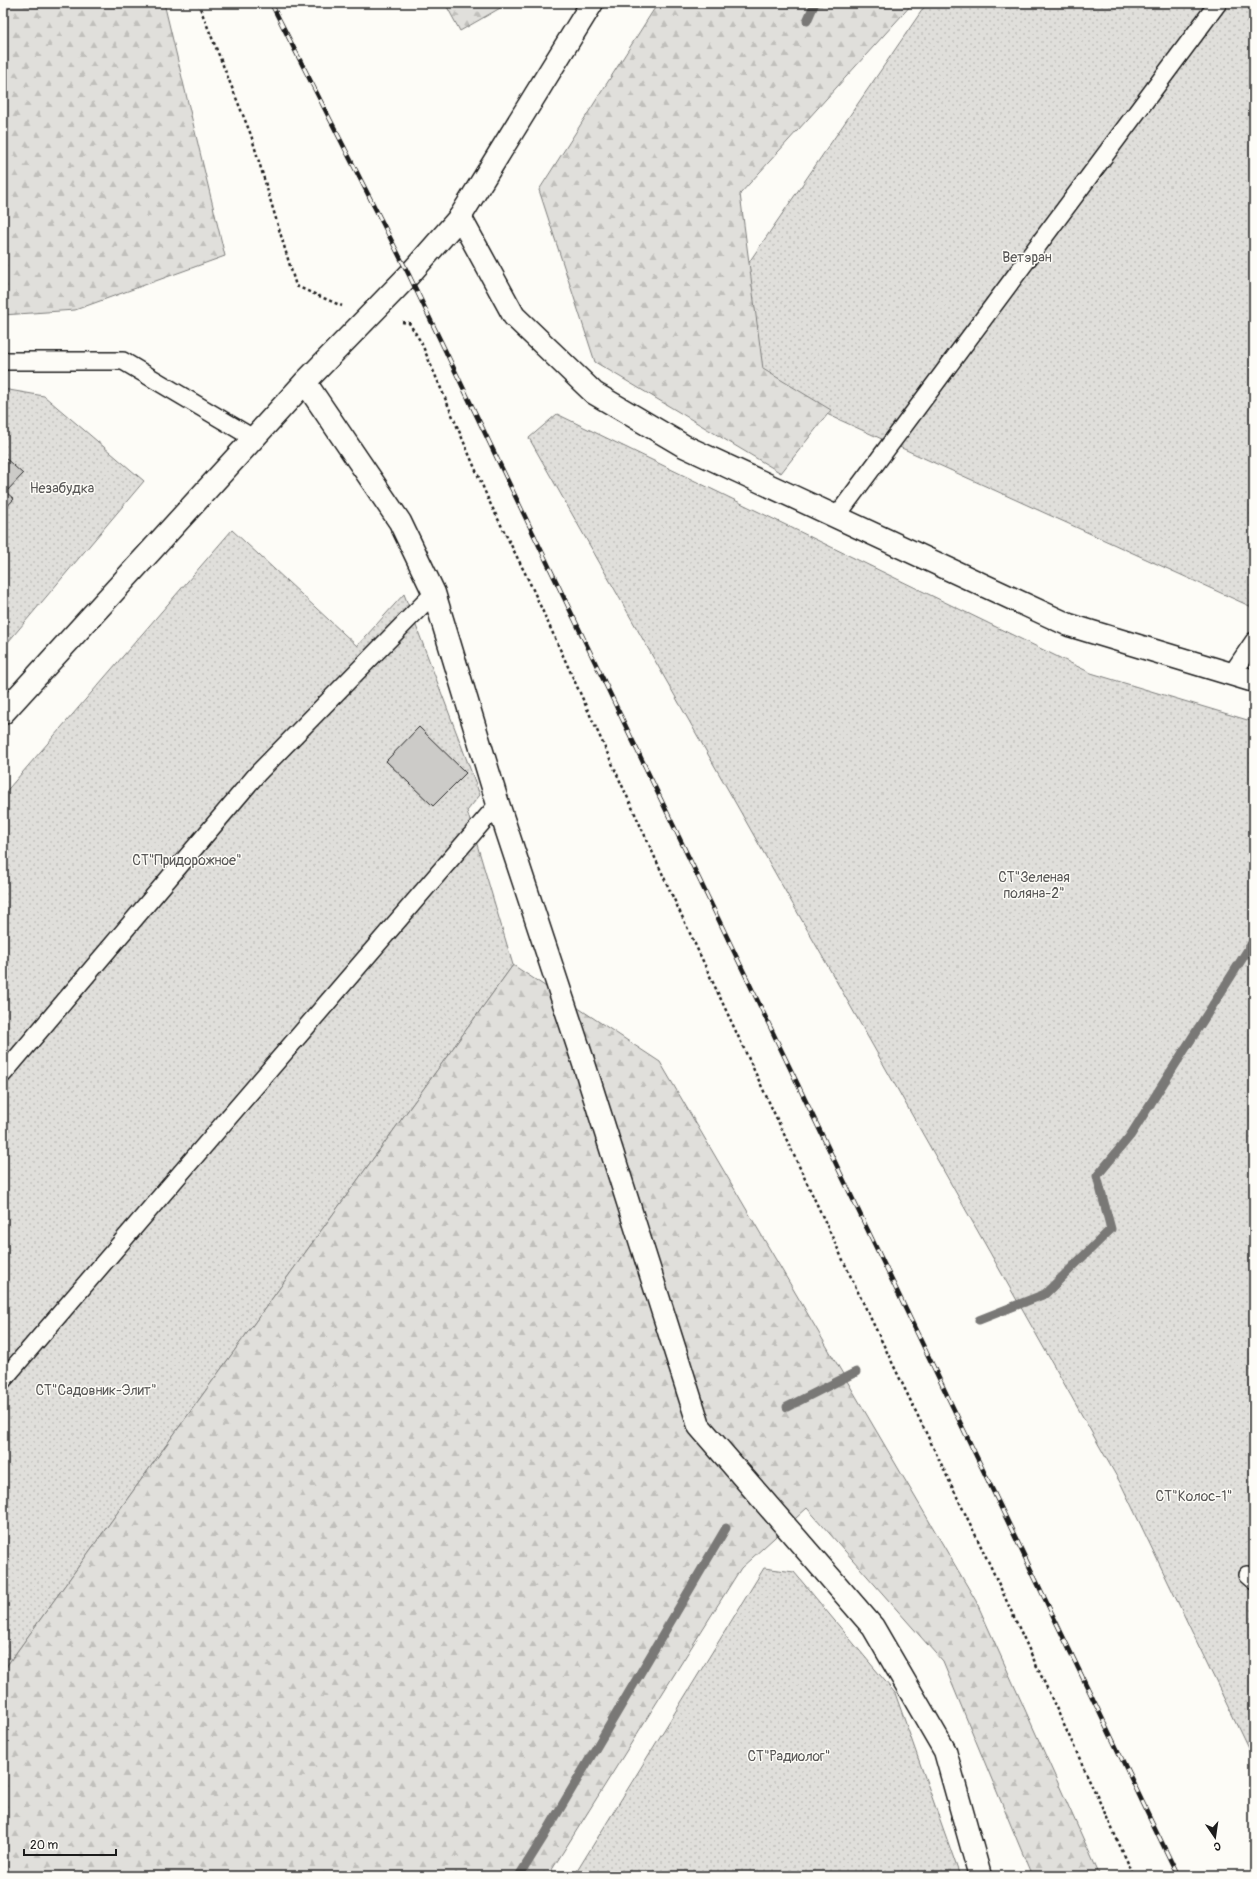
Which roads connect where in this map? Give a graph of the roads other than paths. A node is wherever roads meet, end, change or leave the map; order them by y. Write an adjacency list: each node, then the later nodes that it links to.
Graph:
1 (592, 3): 3 (street)
2 (1218, 3): 7 (lane)
3 (460, 217): 5 (street); 7 (street)
4 (3, 362): 6 (lane)
5 (305, 382): 6 (street); 8 (street)
6 (253, 438): 12 (street)
7 (836, 517): 10 (street)
8 (434, 593): 13 (street); 14 (lane)
9 (1254, 641): 10 (lane)
10 (1231, 675): 11 (street)
11 (1254, 681)
12 (3, 713)
13 (498, 804): 15 (lane); 16 (street)
14 (3, 1074)
15 (3, 1380)
16 (980, 1876)

